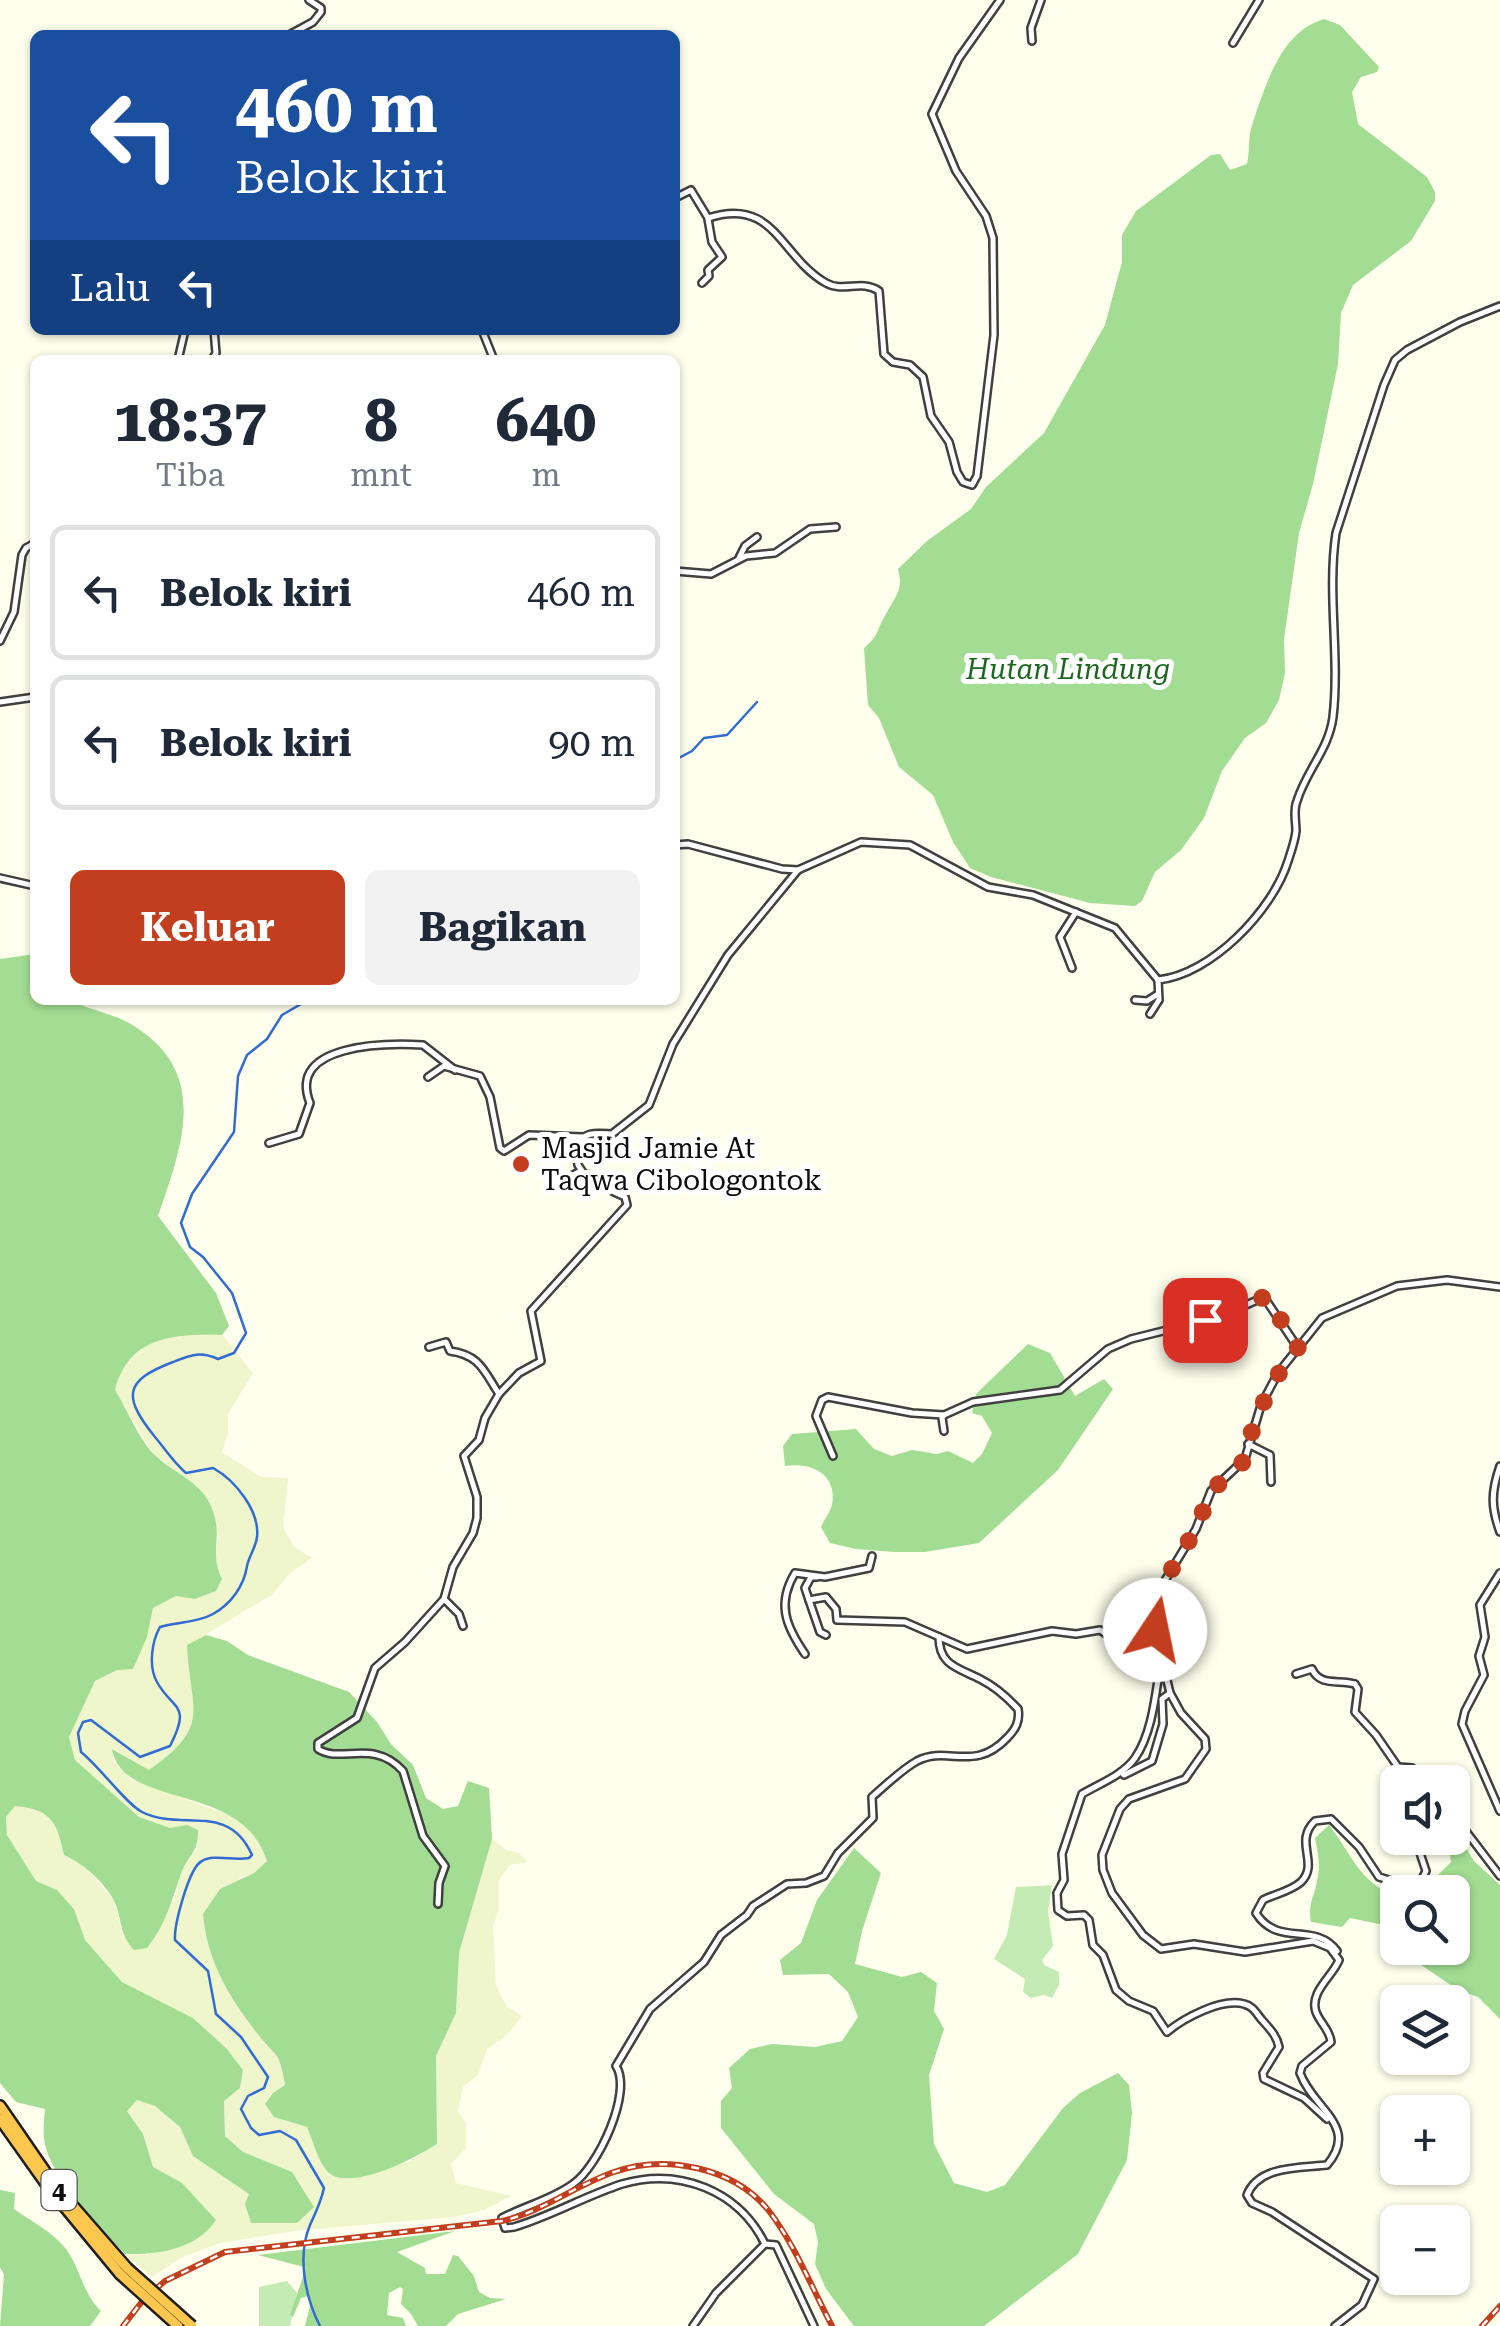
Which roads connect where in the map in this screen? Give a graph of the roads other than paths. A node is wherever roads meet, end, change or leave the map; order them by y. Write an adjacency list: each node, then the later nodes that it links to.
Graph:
1 (309, 0): 5 (street)
2 (1000, 0): 9 (street)
3 (1041, 0): 6 (street)
4 (1259, 0): 7 (street)
5 (298, 30)
6 (1032, 41)
7 (1233, 43)
8 (680, 196): 9 (street)
9 (708, 218): 10 (street)
10 (702, 283)
11 (1500, 306): 26 (street)
12 (836, 526): 15 (street)
13 (757, 537): 15 (street)
14 (30, 546): 17 (street)
15 (738, 561): 16 (street)
16 (680, 571)
17 (0, 641)
18 (30, 697): 19 (street)
19 (0, 702)
20 (680, 845): 21 (street)
21 (798, 870): 24 (street); 32 (street)
22 (0, 878): 23 (street)
23 (30, 885)
24 (1076, 912): 25 (street); 26 (street)
25 (1072, 968)
26 (1158, 980): 27 (street)
27 (1158, 994): 28 (street); 29 (street)
28 (1135, 1000)
29 (1150, 1014)
30 (455, 1070): 31 (street); 32 (street); 33 (street)
31 (428, 1077)
32 (583, 1136): 34 (street)
33 (269, 1143)
34 (581, 1171): 35 (street); 39 (street)
35 (551, 1186)
36 (1500, 1287): 38 (street)
37 (430, 1347): 39 (street)
38 (1298, 1348): 40 (street); 42 (street)
39 (499, 1394): 50 (street)
40 (944, 1414): 41 (street); 43 (street)
41 (944, 1431)
42 (1248, 1444): 45 (street); 56 (street)
43 (833, 1456)
44 (1500, 1466): 46 (street)
45 (1271, 1482)
46 (1500, 1532)
47 (872, 1556): 49 (street)
48 (1500, 1573): 61 (street)
49 (817, 1576): 51 (street); 55 (street)
50 (444, 1598): 52 (street); 65 (street)
51 (809, 1600): 53 (street); 54 (street)
52 (463, 1626)
53 (826, 1636)
54 (938, 1637): 56 (street); 70 (street)
55 (805, 1654)
56 (1162, 1674): 58 (street); 60 (street)
57 (1296, 1674): 59 (street)
58 (1170, 1693): 60 (street); 66 (street)
59 (1397, 1765)
60 (1121, 1772): 69 (street)
61 (1500, 1811)
62 (1470, 1837): 64 (street)
63 (1421, 1855): 66 (street)
64 (1500, 1876)
65 (438, 1904)
66 (1338, 1958): 69 (street)
67 (0, 2106): 71 (highway, 4)
68 (0, 2120): 71 (highway, 4)
69 (1333, 2124): 76 (street)
70 (765, 2244): 74 (street); 75 (street)
71 (124, 2271): 72 (highway, 4, bridge); 73 (highway, 4, bridge)
72 (178, 2326)
73 (192, 2326)
74 (693, 2326)
75 (814, 2326)
76 (1336, 2326)

